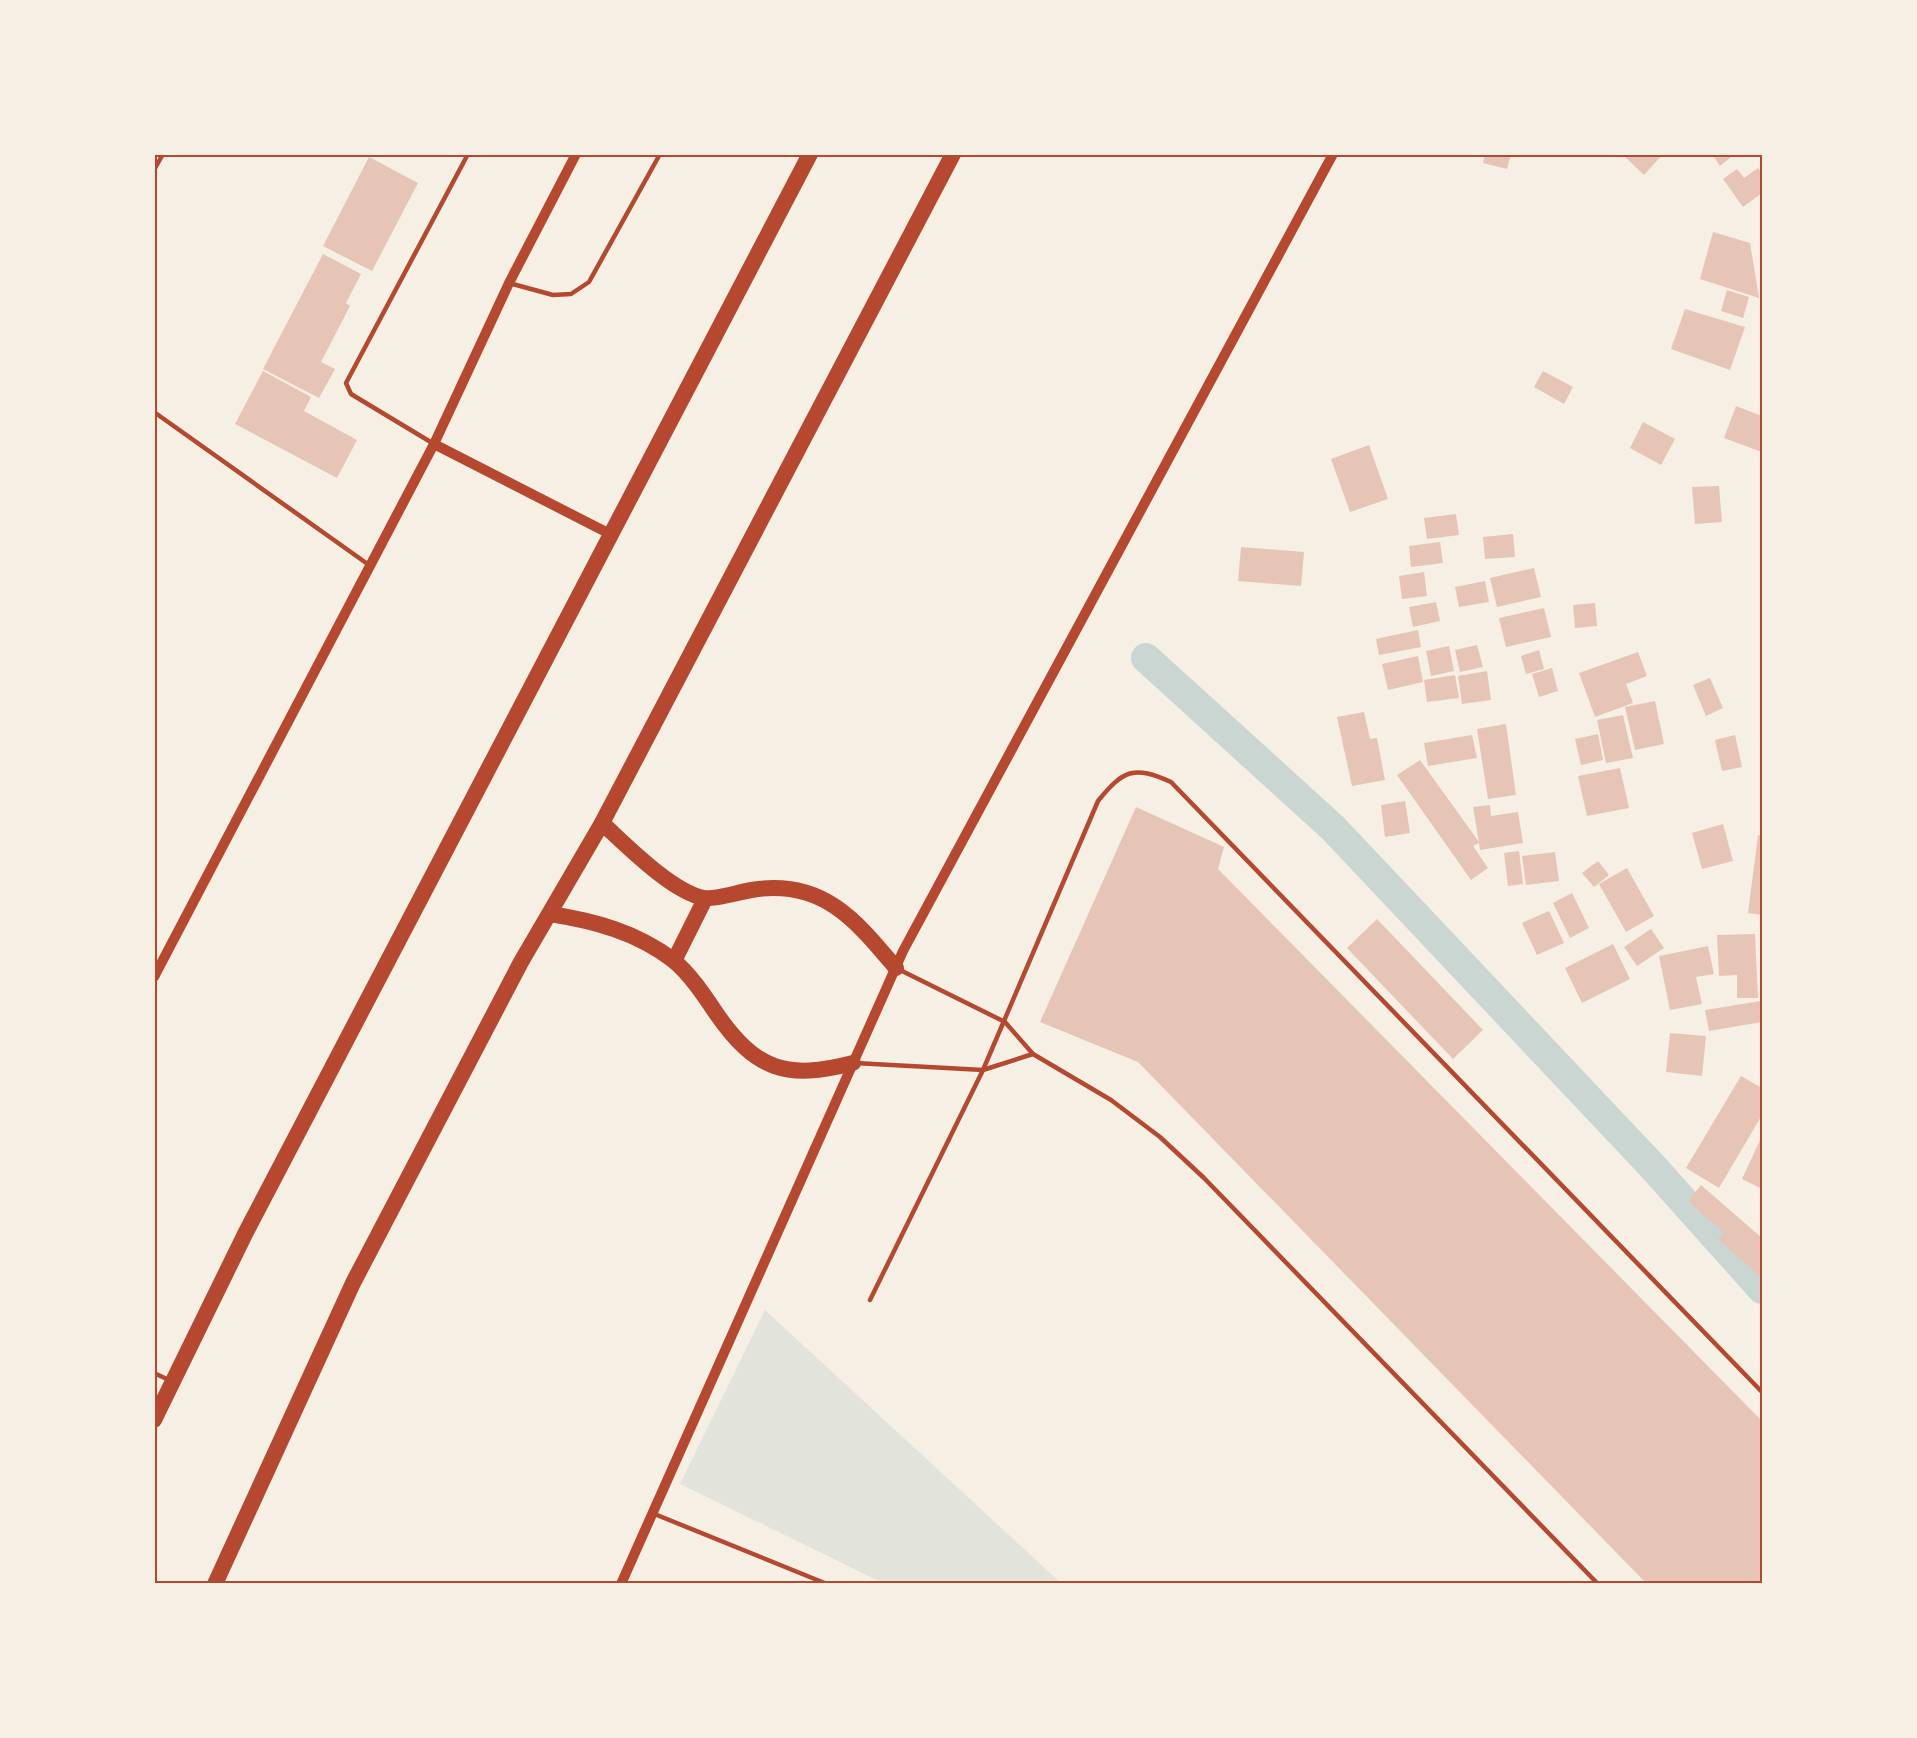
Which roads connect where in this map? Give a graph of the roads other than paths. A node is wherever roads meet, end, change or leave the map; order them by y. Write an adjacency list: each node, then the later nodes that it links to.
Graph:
1 (163, 154): 8 (lane)
2 (468, 154): 11 (lane)
3 (576, 154): 9 (street)
4 (660, 154): 9 (lane)
5 (810, 154): 12 (highway)
6 (953, 154): 14 (highway)
7 (1333, 154): 18 (street)
8 (154, 170)
9 (509, 283): 11 (street)
10 (154, 412): 13 (lane)
11 (434, 444): 12 (street); 13 (street)
12 (610, 534): 26 (highway)
13 (369, 565): 19 (street)
14 (602, 823): 15 (highway); 16 (highway)
15 (705, 899): 17 (highway); 18 (highway)
16 (550, 914): 17 (highway); 30 (highway)
17 (674, 961): 22 (highway)
18 (896, 968): 20 (lane); 22 (street)
19 (154, 977)
20 (1005, 1022): 21 (lane); 23 (lane); 27 (lane)
21 (1033, 1054): 23 (lane); 33 (lane)
22 (853, 1063): 23 (lane); 29 (street)
23 (983, 1070): 24 (lane)
24 (870, 1300)
25 (154, 1373): 26 (lane)
26 (172, 1382): 28 (highway)
27 (1762, 1392)
28 (154, 1420)
29 (652, 1513): 31 (street); 32 (lane)
30 (215, 1584)
31 (621, 1584)
32 (827, 1584)
33 (1598, 1584)

